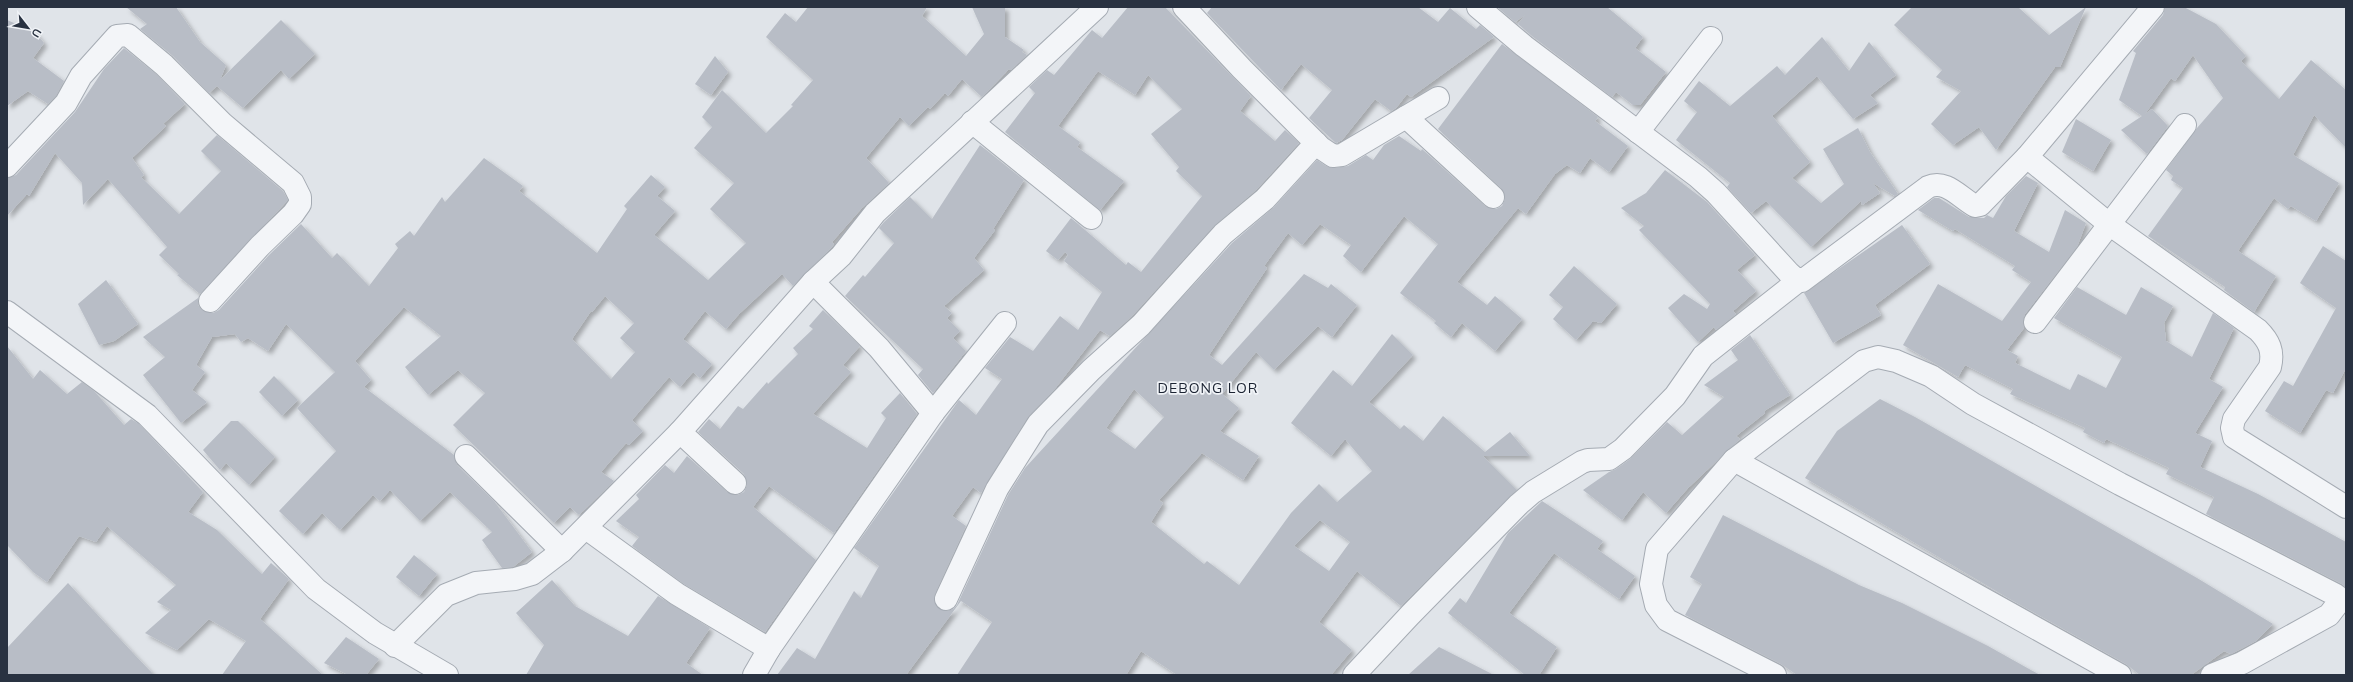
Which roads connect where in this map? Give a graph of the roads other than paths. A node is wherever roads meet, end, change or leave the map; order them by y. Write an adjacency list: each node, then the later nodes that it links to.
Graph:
1 (1097, 7): 8 (street)
2 (1184, 7): 11 (street)
3 (1478, 7): 10 (street)
4 (2153, 7): 12 (street)
5 (1711, 38): 10 (street)
6 (1438, 98): 7 (street)
7 (1406, 117): 11 (street); 14 (street)
8 (972, 122): 15 (street); 18 (street)
9 (2185, 125): 16 (street)
10 (1638, 132): 17 (street)
11 (1316, 143): 31 (street)
12 (2027, 157): 16 (street); 17 (street)
13 (7, 166): 19 (street)
14 (1493, 197)
15 (1091, 218)
16 (2109, 224): 21 (street); 28 (street)
17 (1798, 281): 37 (street)
18 (813, 282): 23 (street); 24 (street)
19 (210, 301)
20 (7, 312): 32 (street)
21 (2035, 322)
22 (1004, 323): 23 (street)
23 (933, 412): 33 (street)
24 (680, 432): 27 (street); 29 (street)
25 (466, 456): 30 (street)
26 (1734, 460): 34 (street); 38 (street); 40 (street)
27 (735, 483)
28 (2346, 507)
29 (586, 528): 30 (street); 33 (street)
30 (562, 551): 32 (street)
31 (946, 599)
32 (396, 646): 35 (street)
33 (769, 649): 36 (street)
34 (2095, 668): 39 (street)
35 (447, 675)
36 (754, 675)
37 (1354, 675)
38 (1775, 675)
39 (2120, 675)
40 (2212, 675)

